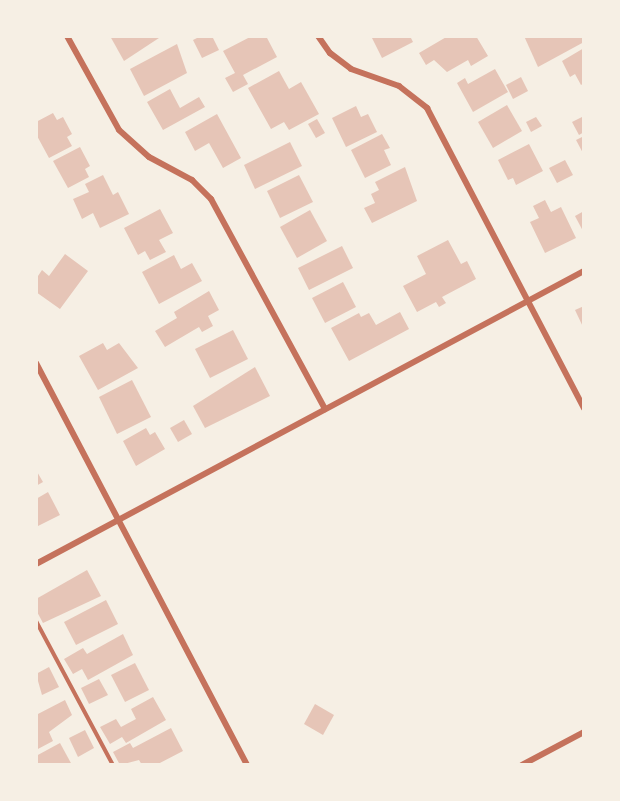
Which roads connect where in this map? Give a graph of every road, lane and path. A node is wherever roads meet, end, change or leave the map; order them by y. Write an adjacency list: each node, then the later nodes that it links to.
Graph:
1 (67, 36): 7 (street)
2 (318, 36): 4 (street)
3 (584, 271): 4 (street)
4 (531, 300): 6 (street); 7 (street)
5 (36, 363): 8 (street)
6 (584, 408)
7 (325, 409): 8 (street)
8 (119, 519): 9 (street); 13 (street)
9 (36, 564)
10 (36, 621): 12 (lane)
11 (584, 732): 14 (street)
12 (113, 765)
13 (247, 765)
14 (522, 765)

